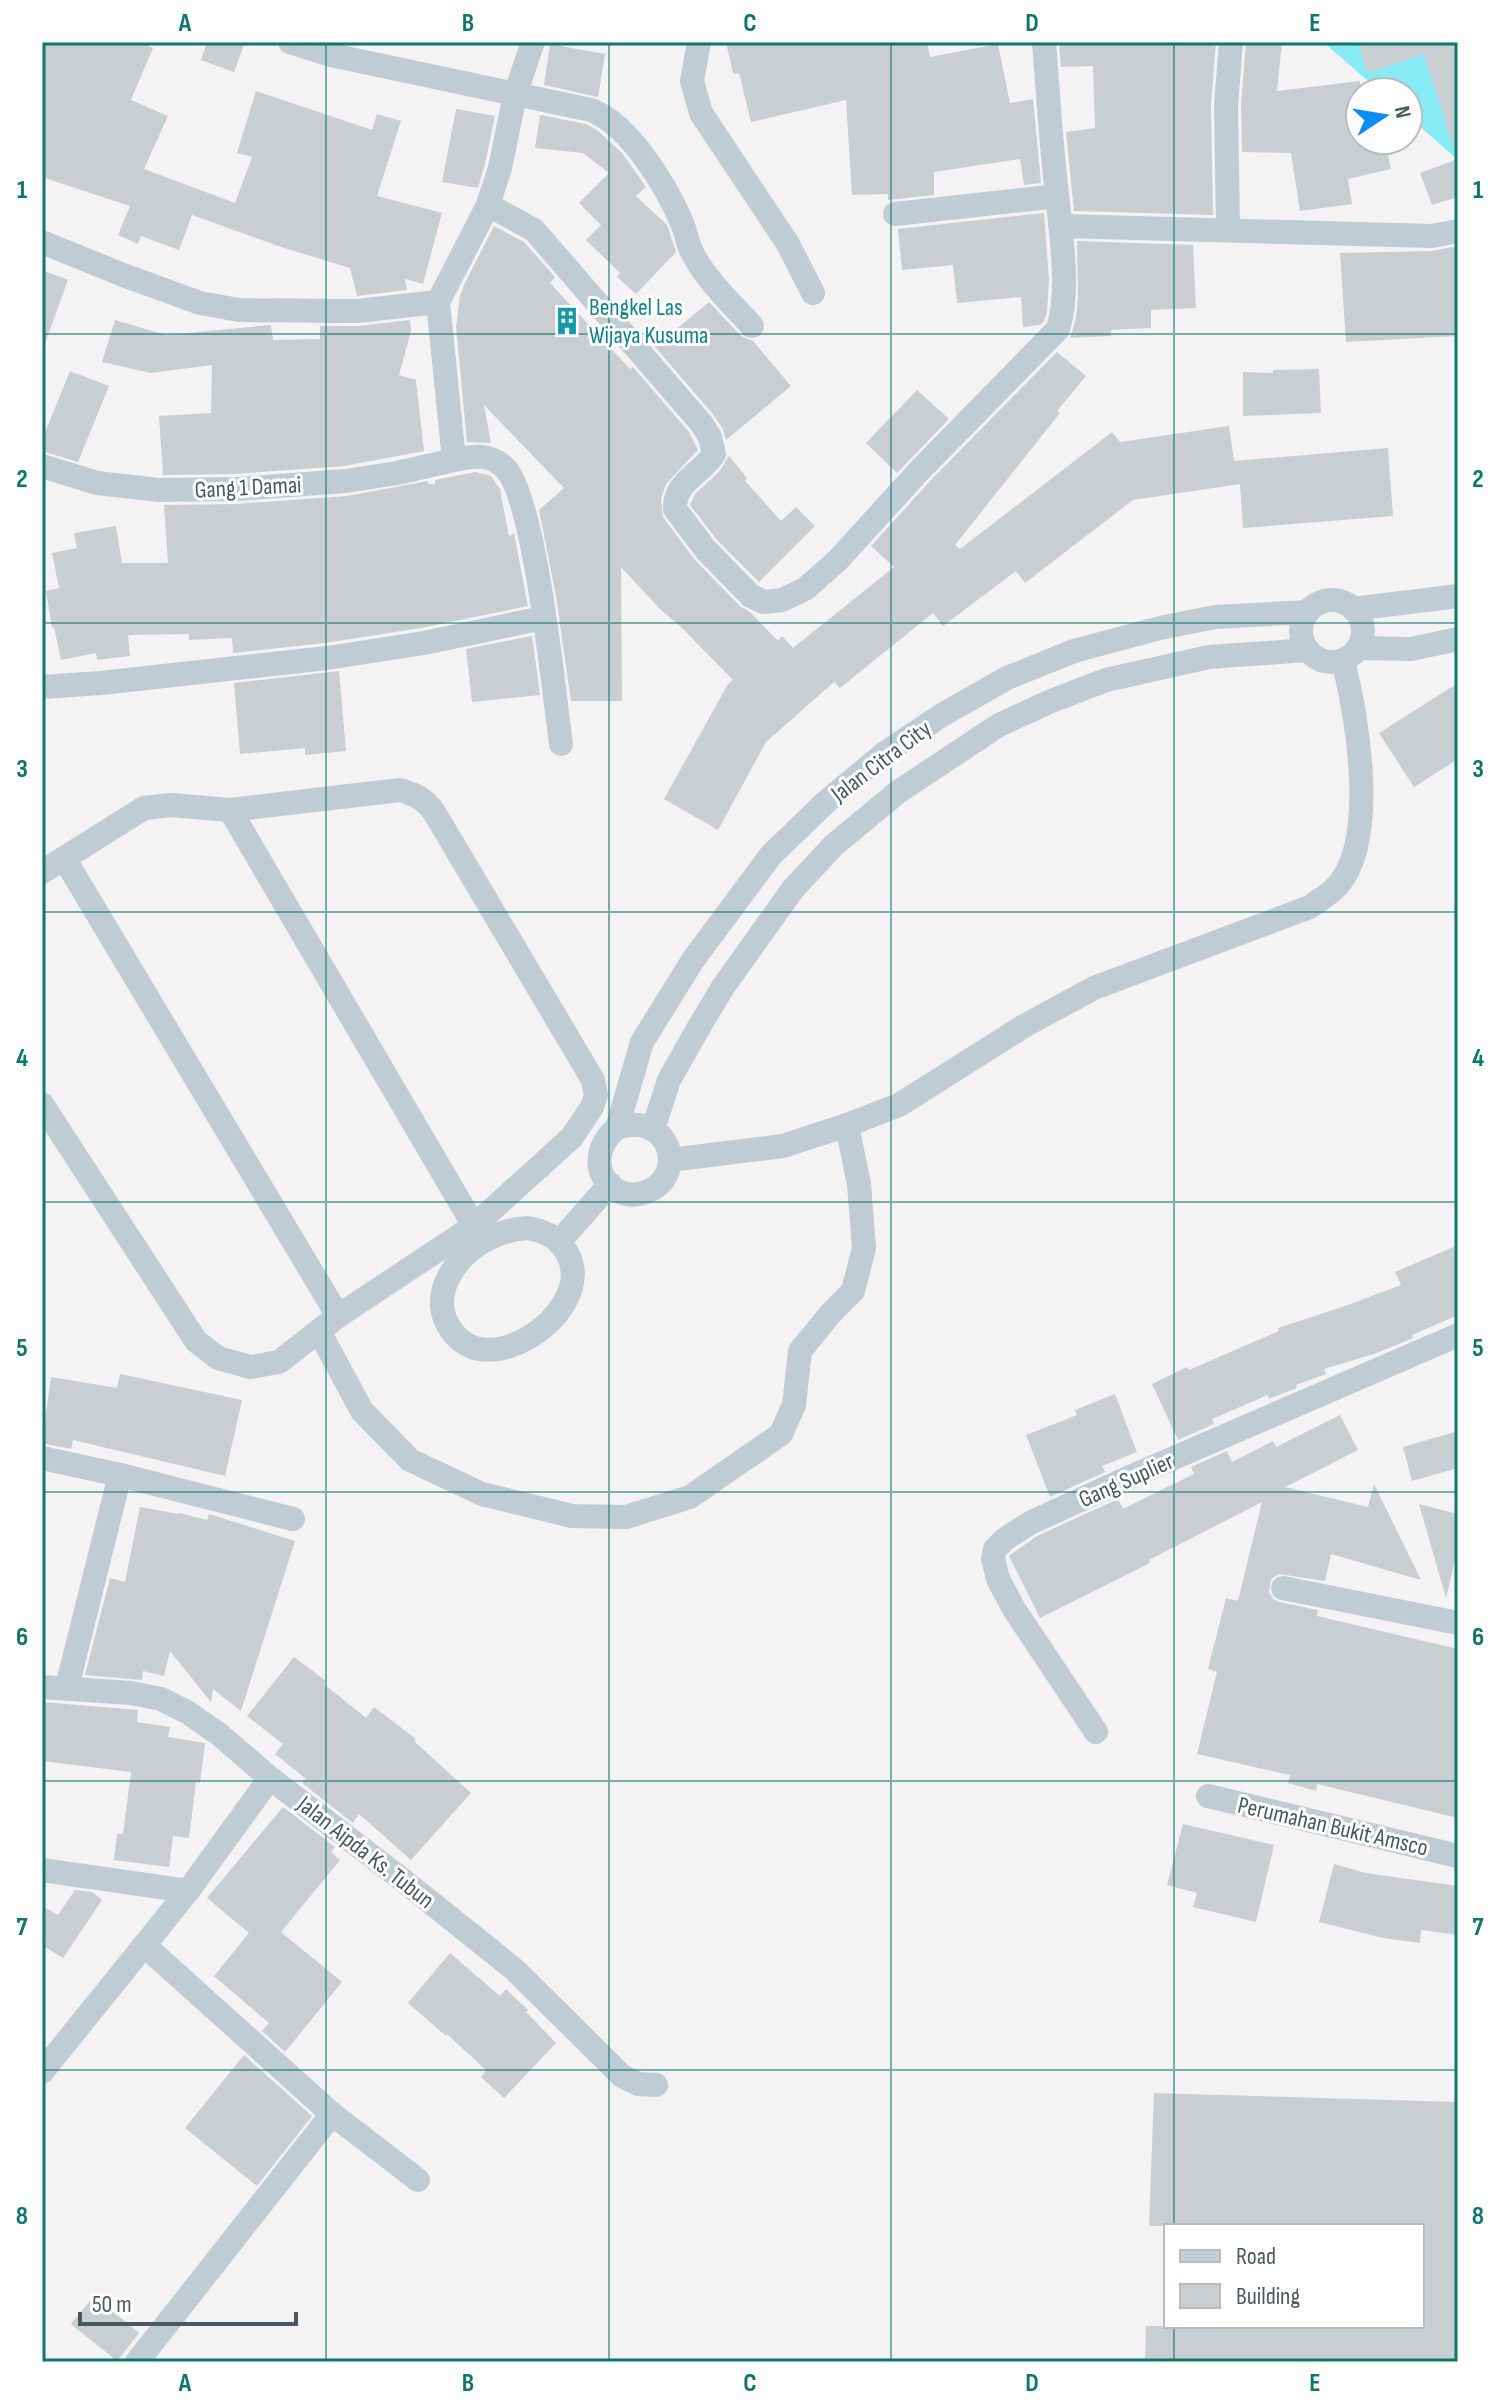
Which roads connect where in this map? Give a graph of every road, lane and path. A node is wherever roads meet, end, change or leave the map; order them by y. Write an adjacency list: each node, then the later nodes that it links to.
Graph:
1 (290, 42): 6 (street)
2 (533, 42): 6 (street)
3 (699, 42): 14 (street)
4 (1044, 42): 7 (street)
5 (1231, 42): 11 (street)
6 (515, 95): 8 (street); 16 (street)
7 (1057, 196): 9 (street); 10 (street)
8 (488, 205): 10 (street); 15 (street)
9 (895, 214)
10 (1062, 226): 11 (street)
11 (1228, 229): 12 (street)
12 (1458, 231)
13 (42, 242): 15 (street)
14 (813, 293)
15 (438, 302): 17 (street)
16 (752, 326)
17 (454, 460): 18 (street, Gang 1 Damai); 22 (street, Gang 1 Damai)
18 (42, 466)
19 (1458, 596): 20 (street)
20 (1353, 609): 21 (street); 25 (street)
21 (1308, 612): 24 (street); 33 (street, Jalan Citra City)
22 (543, 618): 26 (street); 27 (street, Gang 1 Damai)
23 (1458, 639): 25 (street)
24 (1308, 650): 25 (street); 34 (street, Jalan Citra City)
25 (1350, 654): 32 (street)
26 (42, 687)
27 (561, 744)
28 (230, 810): 29 (street); 37 (street); 37 (street)
29 (64, 858): 30 (street); 39 (street)
30 (42, 872)
31 (42, 1104): 39 (street)
32 (847, 1125): 35 (street); 39 (street)
33 (617, 1128): 34 (street); 36 (street, Jalan Citra City)
34 (653, 1129): 35 (street)
35 (670, 1160): 36 (street)
36 (610, 1184): 38 (street)
37 (474, 1226): 39 (street)
38 (559, 1242): 38 (street)
39 (328, 1323)
40 (1458, 1335): 48 (street, Gang Suplier)
41 (42, 1458): 42 (street)
42 (120, 1475): 43 (street); 47 (street)
43 (293, 1519)
44 (1283, 1588): 45 (street)
45 (1458, 1623)
46 (42, 1687): 47 (street, Jalan Aipda Ks. Tubun)
47 (67, 1687): 49 (street, Jalan Aipda Ks. Tubun)
48 (1096, 1732)
49 (270, 1778): 53 (street); 56 (street, Jalan Aipda Ks. Tubun)
50 (1208, 1796): 51 (street, Perumahan Bukit Amsco)
51 (1458, 1856)
52 (42, 1870): 53 (street)
53 (188, 1891): 54 (street)
54 (144, 1945): 55 (street); 57 (street)
55 (42, 2072)
56 (656, 2085)
57 (332, 2114): 58 (street); 59 (street)
58 (418, 2180)
59 (137, 2362)

